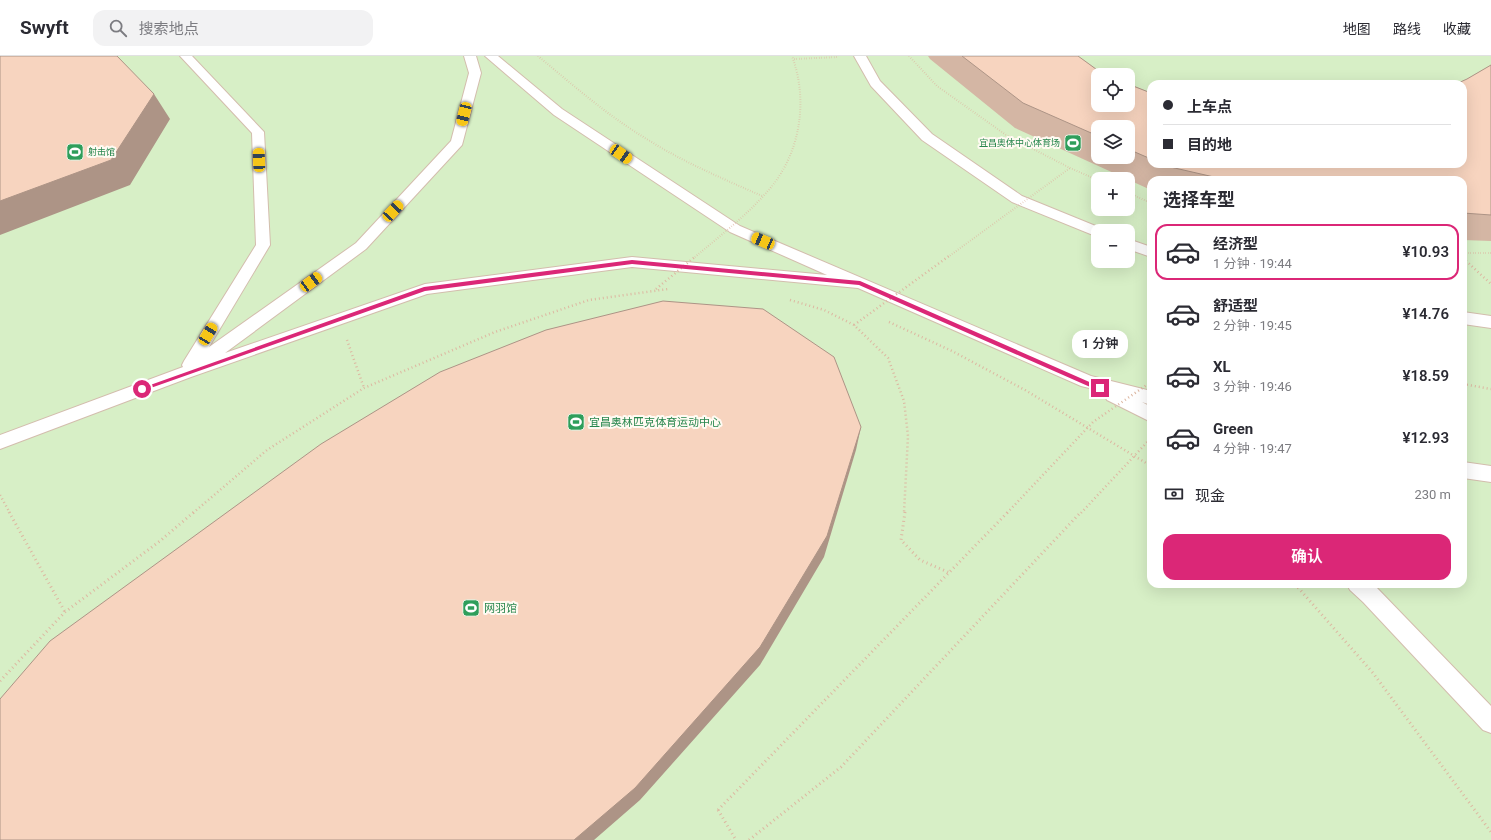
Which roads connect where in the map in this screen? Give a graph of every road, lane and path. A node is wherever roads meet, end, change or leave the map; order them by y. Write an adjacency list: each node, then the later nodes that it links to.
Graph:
1 (186, 56): 32 (lane)
2 (470, 56): 32 (lane)
3 (491, 56): 21 (lane)
4 (538, 56): 12 (path)
5 (792, 56): 9 (path, bridge)
6 (860, 56): 15 (lane)
7 (909, 56): 10 (path)
8 (840, 57): 9 (path)
9 (794, 59): 12 (path, bridge)
10 (1070, 168): 11 (path); 31 (path, bridge)
11 (1091, 177)
12 (762, 196): 23 (path, bridge)
13 (1135, 196): 14 (path)
14 (1147, 201)
15 (1091, 229)
16 (1135, 246): 17 (lane)
17 (1147, 251)
18 (1467, 253): 19 (path)
19 (1491, 253)
20 (1467, 262): 22 (path)
21 (860, 283): 26 (path); 27 (lane); 33 (lane)
22 (1491, 284)
23 (656, 289): 24 (path); 36 (path)
24 (671, 289)
25 (784, 299): 31 (path)
26 (876, 312)
27 (339, 319): 32 (lane); 36 (path)
28 (1467, 319): 30 (lane)
29 (888, 321): 42 (path)
30 (1491, 322)
31 (854, 325): 47 (path)
32 (185, 373): 40 (lane)
33 (1087, 381): 38 (lane); 39 (lane)
34 (1147, 385): 47 (path, bridge)
35 (1467, 385): 37 (path)
36 (364, 388): 50 (path)
37 (1491, 389)
38 (1147, 397)
39 (1147, 413)
40 (0, 442)
41 (1147, 442): 42 (path)
42 (1135, 455): 43 (path); 55 (path)
43 (1147, 463)
44 (1467, 471): 45 (lane)
45 (1491, 474)
46 (0, 495): 50 (path)
47 (950, 573): 54 (path, bridge)
48 (1299, 588): 53 (path)
49 (1362, 588): 52 (lane)
50 (65, 612): 51 (path)
51 (0, 681)
52 (1491, 722)
53 (1491, 832)
54 (736, 840)
55 (749, 840)

